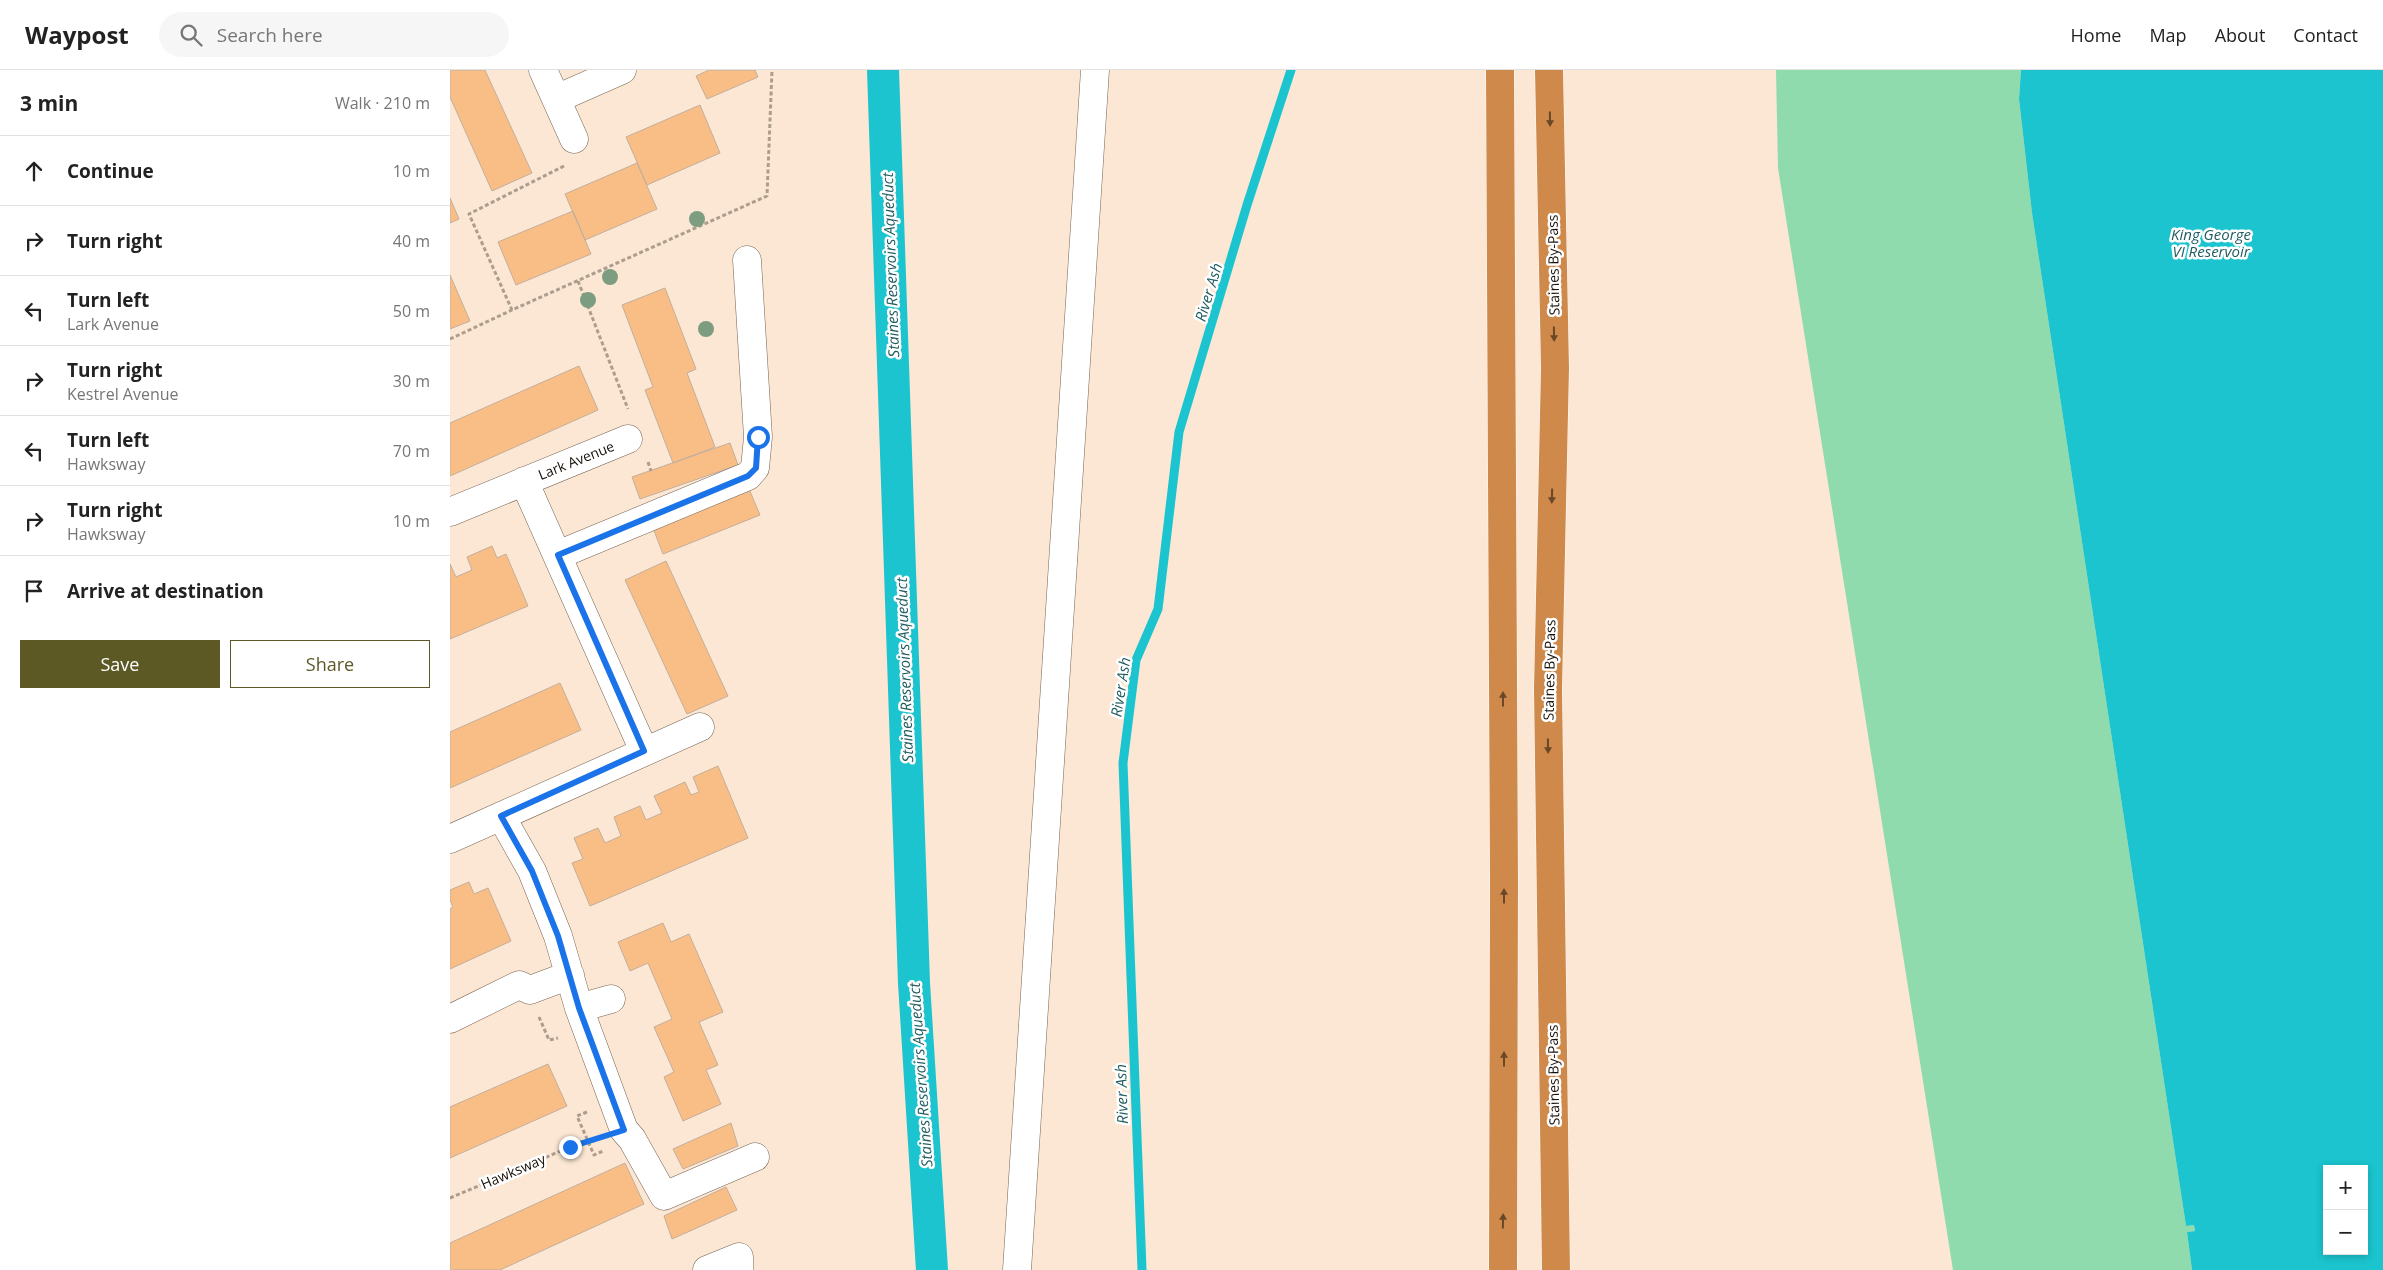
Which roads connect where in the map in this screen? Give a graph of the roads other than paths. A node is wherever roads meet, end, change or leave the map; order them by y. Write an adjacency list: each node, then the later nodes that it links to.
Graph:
1 (543, 70): 6 (street)
2 (622, 70): 6 (street)
3 (1095, 70): 24 (street)
4 (1500, 70): 25 (highway, one-way to 4)
5 (1548, 70): 26 (highway, Staines By-Pass, one-way to 26)
6 (556, 99): 7 (street)
7 (574, 139)
8 (747, 260): 12 (street)
9 (635, 438): 10 (street, Lark Avenue)
10 (524, 481): 11 (street, Lark Avenue); 12 (street, Lark Avenue)
11 (450, 512)
12 (558, 555): 14 (street, Lark Avenue)
13 (700, 727): 14 (street)
14 (644, 751): 15 (street)
15 (501, 816): 16 (street); 17 (street)
16 (450, 839)
17 (570, 975): 19 (street); 20 (street)
18 (611, 999): 19 (street)
19 (579, 1008): 21 (street)
20 (450, 1019)
21 (755, 1157)
22 (707, 1270): 23 (street)
23 (739, 1270)
24 (1017, 1270)
25 (1502, 1270)
26 (1556, 1270)

